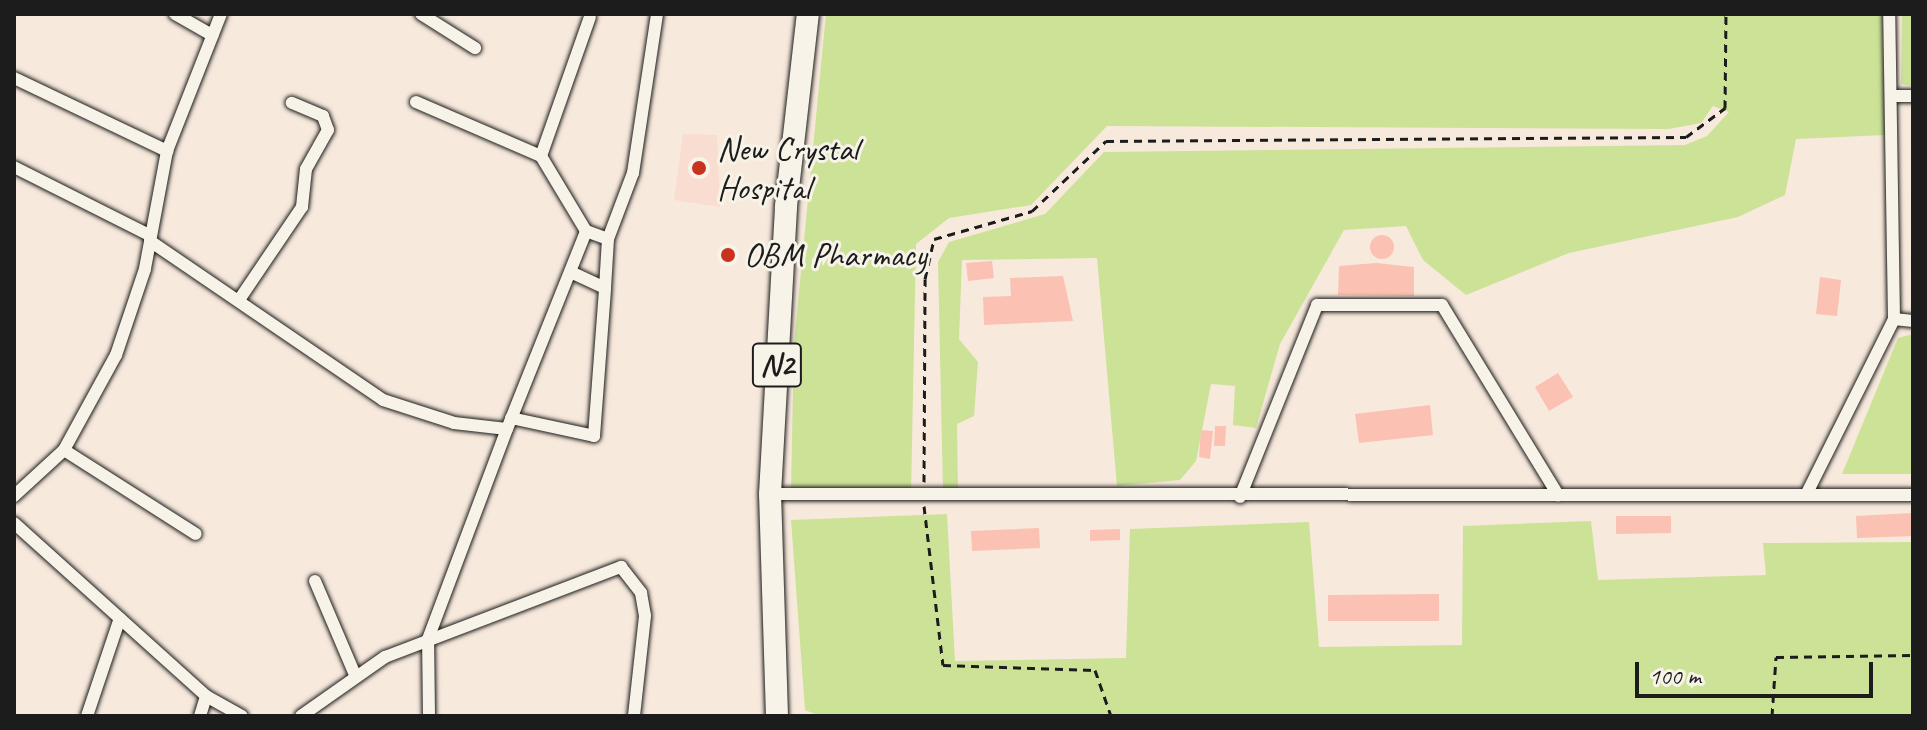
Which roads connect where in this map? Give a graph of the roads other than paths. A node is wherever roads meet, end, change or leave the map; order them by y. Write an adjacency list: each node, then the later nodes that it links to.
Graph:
1 (175, 14): 8 (street)
2 (221, 14): 8 (street)
3 (421, 14): 9 (street)
4 (657, 14): 20 (street)
5 (808, 14): 29 (highway, N2)
6 (1889, 14): 11 (street)
7 (590, 17): 16 (street)
8 (212, 35): 15 (street)
9 (475, 48)
10 (14, 78): 15 (street)
11 (1891, 96): 12 (street); 24 (street)
12 (1913, 96)
13 (416, 102): 16 (street)
14 (292, 103): 23 (street)
15 (167, 151): 19 (street)
16 (541, 156): 18 (street)
17 (14, 167): 19 (street)
18 (586, 231): 20 (street); 21 (street)
19 (151, 239): 23 (street); 27 (street)
20 (608, 239): 22 (street)
21 (570, 272): 22 (street); 26 (street)
22 (605, 288): 26 (street)
23 (241, 297): 26 (street)
24 (1894, 319): 25 (street); 28 (street)
25 (1913, 321)
26 (509, 423): 38 (street)
27 (64, 450): 32 (street); 35 (street)
28 (1807, 493): 30 (street); 31 (street)
29 (770, 494): 33 (street); 47 (highway, N2)
30 (1558, 495): 33 (street); 33 (street)
31 (1913, 495)
32 (14, 496)
33 (1240, 497)
34 (14, 523): 37 (street)
35 (196, 534)
36 (315, 581): 39 (street)
37 (120, 618): 40 (street); 41 (street)
38 (428, 639): 39 (street); 45 (street); 46 (street)
39 (355, 675): 44 (street)
40 (206, 696): 42 (street); 43 (street)
41 (87, 716)
42 (200, 716)
43 (242, 716)
44 (301, 716)
45 (429, 716)
46 (634, 716)
47 (777, 716)

